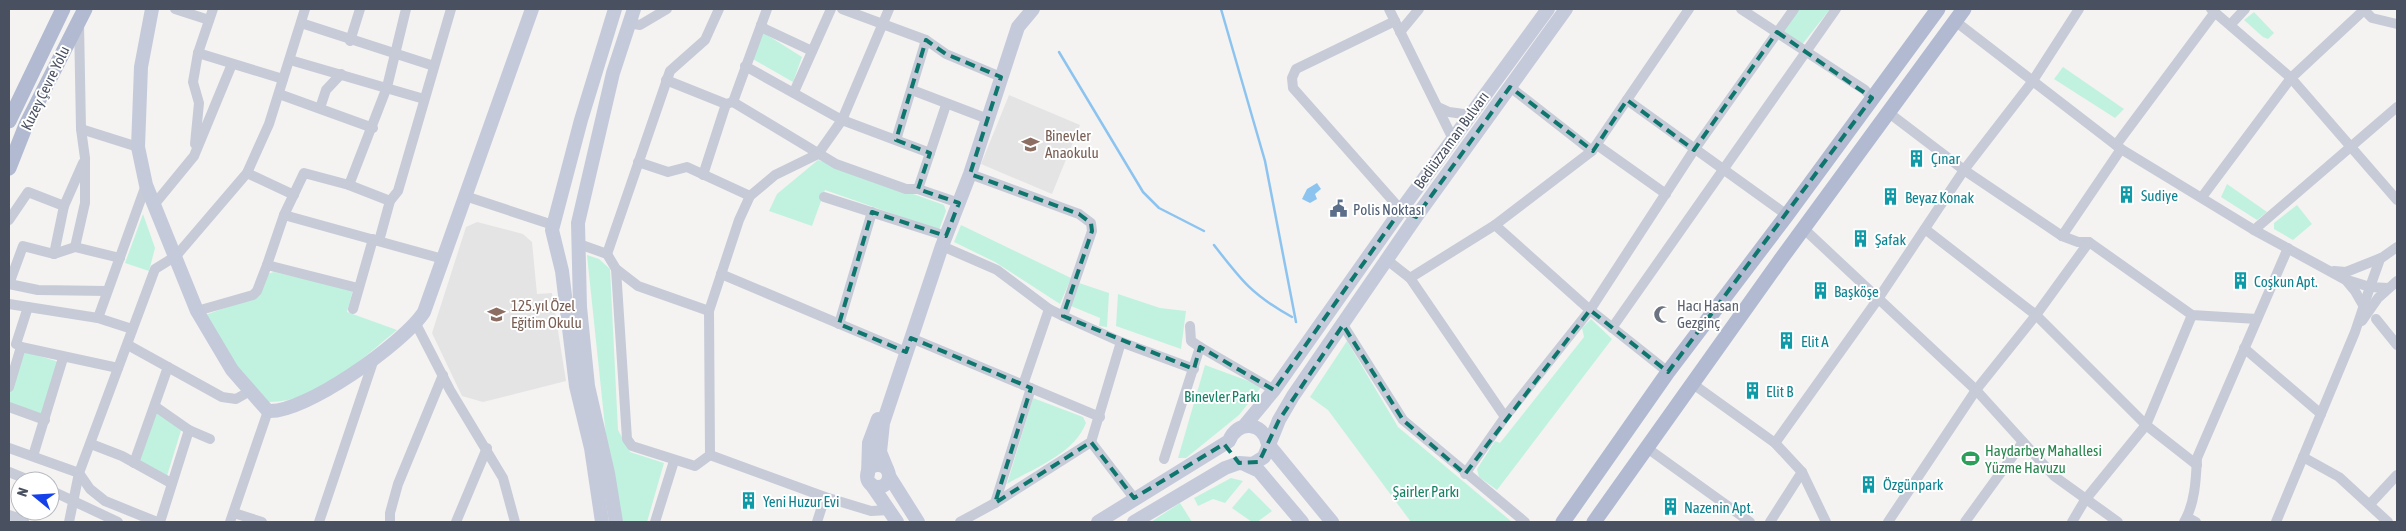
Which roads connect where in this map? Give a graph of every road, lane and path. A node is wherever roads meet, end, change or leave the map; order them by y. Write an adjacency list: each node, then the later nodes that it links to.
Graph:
1 (63, 9): 78 (main road, Kuzey Çevre Yolu)
2 (152, 9): 83 (street)
3 (175, 9): 34 (street)
4 (213, 9): 34 (street)
5 (304, 9): 37 (street)
6 (360, 9): 46 (street)
7 (406, 9): 50 (street)
8 (451, 9): 53 (street)
9 (532, 9): 104 (street)
10 (615, 9): 120 (street)
11 (634, 9): 38 (street)
12 (668, 9): 38 (street)
13 (719, 9): 59 (street)
14 (767, 9): 42 (street)
15 (831, 9): 47 (street)
16 (842, 9): 39 (street)
17 (889, 9): 39 (street)
18 (1033, 9): 56 (street)
19 (1389, 9): 35 (street)
20 (1419, 9): 43 (street)
21 (1548, 9): 75 (street, Bediüzzaman Bulvarı)
22 (1566, 9): 61 (street, Bediüzzaman Bulvarı)
23 (1689, 9): 68 (street)
24 (1741, 9): 44 (street)
25 (1794, 9): 44 (street)
26 (1836, 9): 48 (street)
27 (1938, 9): 66 (main road)
28 (1964, 9): 36 (main road)
29 (2079, 9): 60 (street)
30 (2246, 9): 40 (street)
31 (2213, 10): 40 (street); 84 (street)
32 (2363, 10): 41 (street); 57 (street)
33 (82, 14): 80 (street); 93 (main road, Kuzey Çevre Yolu)
34 (209, 20): 49 (street)
35 (1394, 21): 43 (street); 113 (street)
36 (1955, 22): 60 (street); 74 (main road)
37 (301, 23): 46 (street); 51 (street)
38 (629, 23): 124 (street)
39 (884, 23): 45 (street); 77 (street)
40 (2231, 24): 57 (street)
41 (2397, 24)
42 (760, 25): 47 (street); 54 (street)
43 (1400, 32): 71 (street)
44 (1777, 32): 48 (street); 87 (street)
45 (926, 40): 56 (street); 63 (street)
46 (350, 41): 50 (street)
47 (812, 51): 64 (street)
48 (1804, 52): 66 (street); 94 (street)
49 (198, 54): 52 (street); 90 (street)
50 (394, 54): 53 (street); 62 (street)
51 (290, 60): 55 (street); 58 (street)
52 (232, 64): 58 (street); 90 (street)
53 (434, 66): 67 (street)
54 (745, 66): 64 (street); 69 (street)
55 (341, 74): 62 (street); 73 (street)
56 (1001, 77): 76 (street)
57 (2291, 78): 86 (street); 107 (street)
58 (284, 79): 65 (street)
59 (666, 80): 69 (street); 92 (street)
60 (2032, 82): 84 (street); 95 (street)
61 (1510, 87): 85 (street); 117 (street, Bediüzzaman Bulvarı)
62 (387, 88): 67 (street); 79 (street)
63 (912, 90): 70 (street); 82 (street)
64 (794, 92): 77 (street)
65 (279, 94): 73 (street); 96 (street)
66 (1872, 98): 116 (main road)
67 (424, 99): 109 (street)
68 (1627, 100): 85 (street); 87 (street)
69 (729, 103): 89 (street); 98 (street)
70 (946, 105): 76 (street); 88 (street)
71 (1438, 106): 75 (street); 81 (street)
72 (2397, 107): 86 (street)
73 (320, 108): 79 (street)
74 (1889, 113): 95 (street); 121 (main road)
75 (1471, 115): 81 (street, Bediüzzaman Bulvarı)
76 (988, 119): 97 (street)
77 (842, 120): 82 (street); 89 (street)
78 (9, 121)
79 (373, 128): 100 (street)
80 (81, 129): 83 (street); 91 (street)
81 (1453, 139): 113 (street, Bediüzzaman Bulvarı)
82 (896, 140): 88 (street)
83 (138, 147): 99 (street)
84 (2119, 147): 107 (street); 125 (street)
85 (1594, 148): 102 (street); 119 (street)
86 (2352, 148): 108 (street); 123 (street)
87 (1694, 150): 94 (street); 102 (street)
88 (930, 153): 101 (street)
89 (818, 154): 101 (street); 105 (street)
90 (194, 156): 112 (street)
91 (85, 158): 111 (street); 129 (street)
92 (638, 162): 98 (street); 133 (street)
93 (9, 168)
94 (1722, 170): 116 (street); 170 (street)
95 (1964, 170): 122 (street); 125 (street)
96 (247, 173): 103 (street); 134 (street)
97 (970, 174): 110 (street); 162 (street)
98 (703, 175): 105 (street)
99 (146, 185): 112 (street); 135 (street)
100 (349, 185): 103 (street); 109 (street)
101 (918, 189): 110 (street)
102 (1666, 194): 157 (street)
103 (294, 195): 115 (street)
104 (465, 196): 120 (street); 137 (street)
105 (750, 196): 142 (street)
106 (824, 197): 114 (street)
107 (2202, 197): 123 (street)
108 (2397, 200)
109 (390, 201): 126 (street)
110 (959, 203): 127 (street)
111 (64, 206): 118 (street); 132 (street)
112 (154, 206): 134 (street)
113 (1402, 210): 117 (street); 192 (street, Bediüzzaman Bulvarı)
114 (872, 212): 127 (street); 167 (street)
115 (284, 215): 126 (street); 139 (street)
116 (1787, 215): 186 (main road)
117 (1416, 217): 138 (street, Bediüzzaman Bulvarı)
118 (9, 220)
119 (1495, 225): 143 (street); 157 (street)
120 (554, 228): 124 (street); 124 (street); 249 (street)
121 (1804, 228): 151 (street); 188 (main road)
122 (1925, 229): 151 (street); 161 (street)
123 (2254, 230): 131 (street)
124 (578, 235): 133 (street); 250 (street)
125 (2062, 236): 128 (street)
126 (376, 240): 137 (street); 148 (street)
127 (944, 241): 155 (street); 173 (street)
128 (2089, 242): 160 (street); 161 (street)
129 (75, 247): 132 (street); 135 (street)
130 (2397, 247): 136 (street)
131 (2288, 248): 141 (street); 164 (street)
132 (54, 254): 146 (street)
133 (607, 254): 140 (street)
134 (176, 256): 158 (street); 171 (street)
135 (120, 258): 150 (street)
136 (2381, 258): 141 (street); 147 (street)
137 (443, 259): 166 (street)
138 (1386, 260): 143 (street); 168 (street, Bediüzzaman Bulvarı)
139 (267, 265): 148 (street); 158 (street)
140 (616, 269): 159 (street); 220 (street)
141 (2333, 271): 144 (street)
142 (721, 274): 159 (street); 167 (street)
143 (1410, 278): 201 (street)
144 (2344, 279): 147 (street); 153 (street)
145 (2397, 281): 149 (street)
146 (9, 284): 150 (street)
147 (2370, 287): 149 (street); 153 (street)
148 (358, 288): 156 (street)
149 (2388, 288): 172 (street)
150 (108, 291): 163 (street)
151 (1878, 299): 193 (street); 210 (street)
152 (9, 304): 154 (street)
153 (2363, 305): 172 (street)
154 (28, 307): 163 (street); 177 (street)
155 (1049, 308): 162 (street); 189 (street)
156 (352, 309)
157 (1590, 310): 170 (street); 201 (street)
158 (196, 311): 194 (street)
159 (709, 311): 216 (street)
160 (2192, 314): 164 (street); 203 (street)
161 (2036, 315): 193 (street); 203 (street)
162 (1063, 316): 174 (street)
163 (98, 318): 171 (street)
164 (2257, 319): 179 (street)
165 (2376, 319): 176 (street)
166 (416, 324): 181 (street); 187 (street)
167 (839, 324): 182 (street)
168 (1342, 324): 212 (street, Bediüzzaman Bulvarı); 227 (street)
169 (1190, 326): 178 (street)
170 (1612, 328): 186 (street)
171 (132, 329): 175 (street)
172 (2355, 332): 199 (street)
173 (911, 338): 182 (street); 189 (street)
174 (1121, 342): 185 (street); 200 (street)
175 (128, 345): 183 (street); 184 (street)
176 (2397, 345)
177 (21, 347): 180 (street); 190 (street)
178 (1200, 347): 185 (street); 192 (street)
179 (2244, 348): 199 (street); 223 (street)
180 (63, 358): 184 (street); 202 (street)
181 (374, 359): 198 (street); 245 (street)
182 (904, 359): 224 (street); 229 (street)
183 (168, 366): 194 (street); 196 (street)
184 (118, 368): 211 (street)
185 (1194, 369): 219 (street)
186 (1668, 372): 261 (main road)
187 (443, 375): 191 (street); 195 (street)
188 (1693, 384): 210 (street); 215 (main road)
189 (1027, 386): 200 (street); 236 (street)
190 (9, 387)
191 (450, 390): 195 (street); 214 (street)
192 (1274, 390): 204 (street, Bediüzzaman Bulvarı)
193 (1976, 390): 209 (street); 266 (street)
194 (250, 391): 198 (street)
195 (435, 394): 246 (street)
196 (156, 407): 205 (street); 221 (street)
197 (9, 408): 202 (street)
198 (268, 411): 239 (street)
199 (2321, 414): 218 (street)
200 (1100, 417): 208 (street)
201 (1505, 417): 227 (street)
202 (45, 420): 217 (street)
203 (2146, 424): 223 (street); 234 (street)
204 (1245, 425): 207 (street); 212 (street)
205 (189, 430): 206 (street); 230 (street)
206 (210, 439)
207 (1228, 441): 222 (street); 233 (street)
208 (1091, 442): 233 (street); 236 (street)
209 (2023, 442): 234 (street); 267 (street)
210 (1775, 443): 225 (street)
211 (92, 444): 221 (street); 226 (street)
212 (1268, 444): 222 (street); 259 (street)
213 (9, 448): 217 (street)
214 (486, 448): 247 (street); 248 (street)
215 (1647, 448): 262 (main road); 263 (street)
216 (710, 455): 220 (street); 232 (street)
217 (33, 456): 226 (street)
218 (2303, 457): 237 (street); 270 (street)
219 (1164, 459)
220 (674, 461): 251 (street)
221 (134, 463): 230 (street)
222 (1243, 464): 257 (street); 258 (street)
223 (2197, 465): 240 (street)
224 (888, 472): 229 (street); 254 (street)
225 (1802, 472): 264 (street); 265 (street)
226 (79, 473): 235 (street); 243 (street)
227 (1465, 474): 260 (street)
228 (2397, 475): 237 (street)
229 (869, 479): 238 (street)
230 (171, 483): 243 (street)
231 (60, 495): 235 (street)
232 (825, 497): 238 (street); 252 (street)
233 (1134, 498): 256 (street)
234 (2085, 500): 268 (street); 269 (street)
235 (74, 502): 241 (street); 242 (street)
236 (995, 503): 255 (street)
237 (2370, 504): 271 (street)
238 (889, 510): 253 (street)
239 (232, 517): 244 (street)
240 (2189, 520)
241 (69, 522)
242 (118, 522)
243 (159, 522)
244 (262, 522)
245 (319, 522)
246 (390, 522)
247 (456, 522)
248 (515, 522)
249 (602, 522)
250 (616, 522)
251 (655, 522)
252 (817, 522)
253 (898, 522)
254 (918, 522)
255 (960, 522)
256 (1098, 522)
257 (1134, 522)
258 (1302, 522)
259 (1332, 522)
260 (1525, 522)
261 (1563, 522)
262 (1594, 522)
263 (1750, 522)
264 (1770, 522)
265 (1826, 522)
266 (1888, 522)
267 (1965, 522)
268 (2072, 522)
269 (2118, 522)
270 (2276, 522)
271 (2388, 522)

